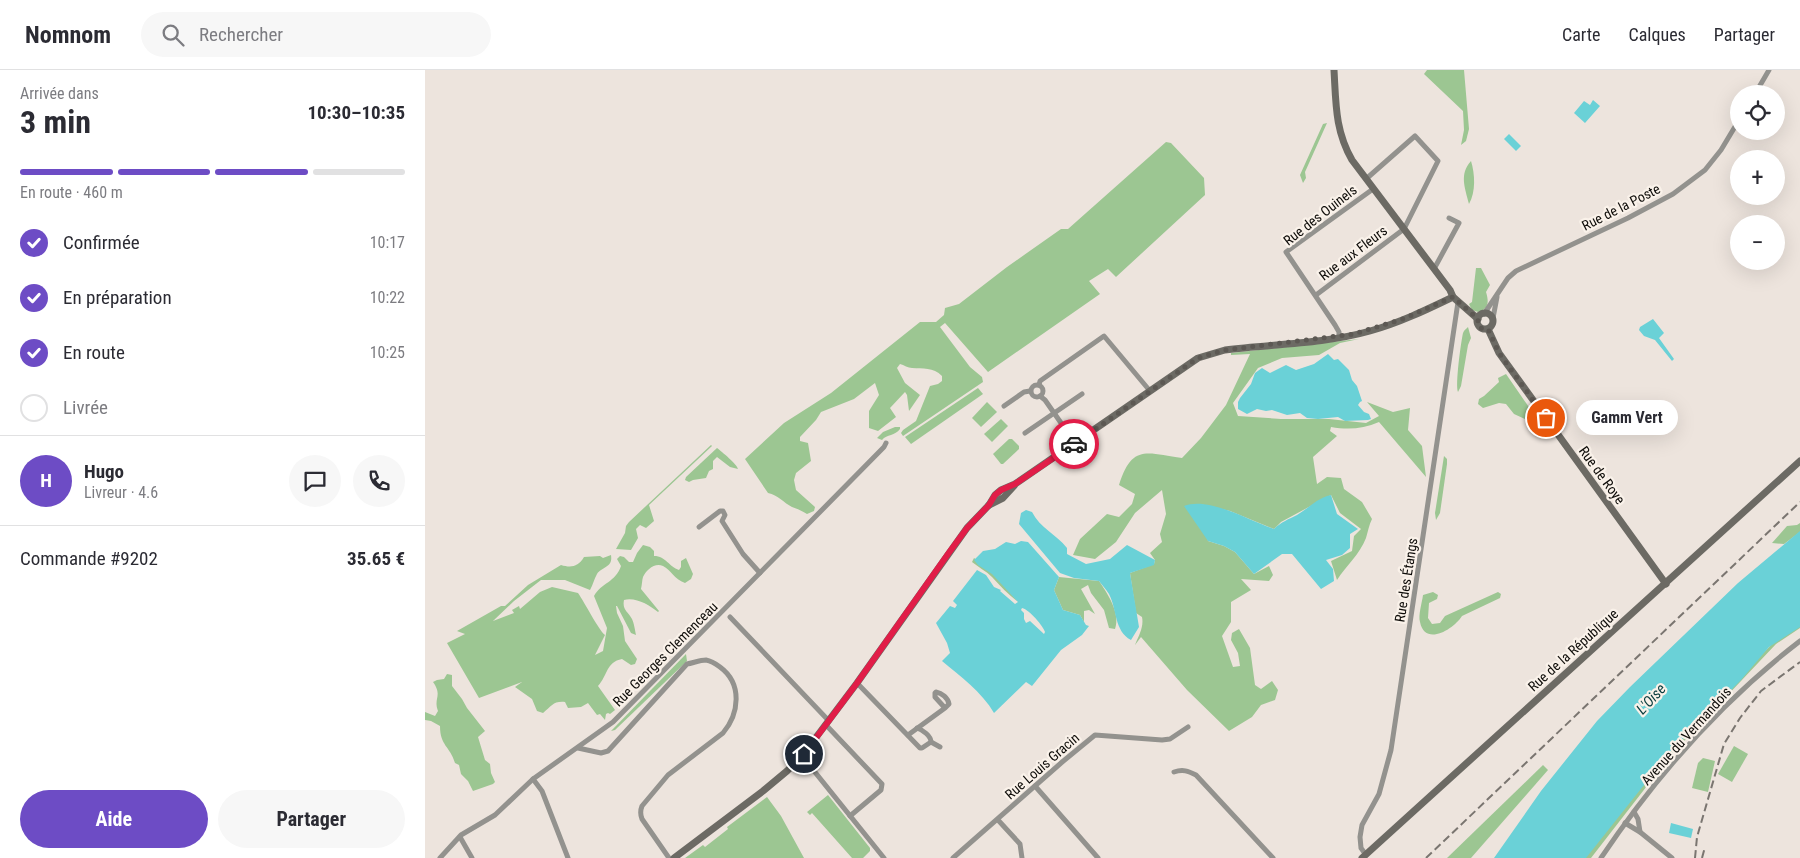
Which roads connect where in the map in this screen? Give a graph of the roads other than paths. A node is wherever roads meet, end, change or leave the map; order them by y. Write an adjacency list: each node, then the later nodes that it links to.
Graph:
1 (1334, 70): 5 (main road)
2 (1769, 70): 3 (street)
3 (1760, 85)
4 (1730, 135): 10 (street, Rue de la Poste)
5 (1366, 180): 6 (main road); 8 (street)
6 (1373, 189): 8 (main road); 11 (street, Rue des Ouinels)
7 (1449, 218): 9 (street)
8 (1404, 229): 9 (main road); 11 (street, Rue aux Fleurs)
9 (1433, 269): 12 (main road)
10 (1498, 294): 13 (street, Rue de la Poste); 14 (street, Rue de la Poste)
11 (1316, 295): 16 (street, Rue des Ouinels)
12 (1455, 300): 13 (main road); 16 (main road); 54 (street, Rue des Étangs)
13 (1481, 316): 14 (main road); 15 (main road)
14 (1493, 318): 15 (main road)
15 (1488, 329): 32 (main road, Rue de Roye)
16 (1339, 337): 19 (main road)
17 (1039, 385): 18 (street); 19 (street); 21 (street)
18 (1030, 392): 21 (street); 22 (street)
19 (1150, 392): 26 (main road)
20 (1081, 394): 23 (street)
21 (1040, 396): 23 (street)
22 (1004, 406)
23 (1054, 413): 24 (street); 26 (street)
24 (1025, 433)
25 (886, 443): 31 (street, Rue Georges Clemenceau)
26 (1075, 443): 35 (main road)
27 (1800, 461): 32 (main road, Rue de la République)
28 (713, 517): 29 (street); 29 (street); 30 (street)
29 (722, 521): 31 (street)
30 (699, 527)
31 (760, 573): 43 (street, Rue Georges Clemenceau)
32 (1666, 584): 54 (main road, Rue de la République)
33 (730, 617): 37 (street)
34 (1800, 641): 48 (street, Avenue du Vermandois)
35 (857, 683): 37 (main road); 40 (street)
36 (945, 708): 39 (street)
37 (828, 723): 44 (main road); 49 (street)
38 (1188, 726): 47 (street, Rue Louis Gracin)
39 (917, 728): 40 (street); 41 (street)
40 (908, 735): 41 (street)
41 (931, 742): 42 (street)
42 (940, 747)
43 (578, 748): 46 (street, Rue Georges Clemenceau); 58 (street)
44 (802, 756): 49 (street); 59 (main road)
45 (1174, 772): 64 (street)
46 (533, 779): 53 (street, Rue Georges Clemenceau); 57 (street)
47 (1035, 786): 50 (street, Rue Louis Gracin); 63 (street)
48 (1634, 812): 51 (street, Avenue du Vermandois); 52 (street)
49 (850, 816): 60 (street)
50 (998, 820): 61 (street, Rue Louis Gracin); 62 (street)
51 (1625, 823): 52 (street); 65 (street, Avenue du Vermandois)
52 (1640, 832): 66 (street)
53 (460, 837): 55 (street, Rue Georges Clemenceau); 56 (street)
54 (1364, 856)
55 (440, 858)
56 (472, 858)
57 (569, 858)
58 (669, 858)
59 (674, 858)
60 (884, 858)
61 (953, 858)
62 (1022, 858)
63 (1098, 858)
64 (1273, 858)
65 (1601, 858)
66 (1671, 858)

